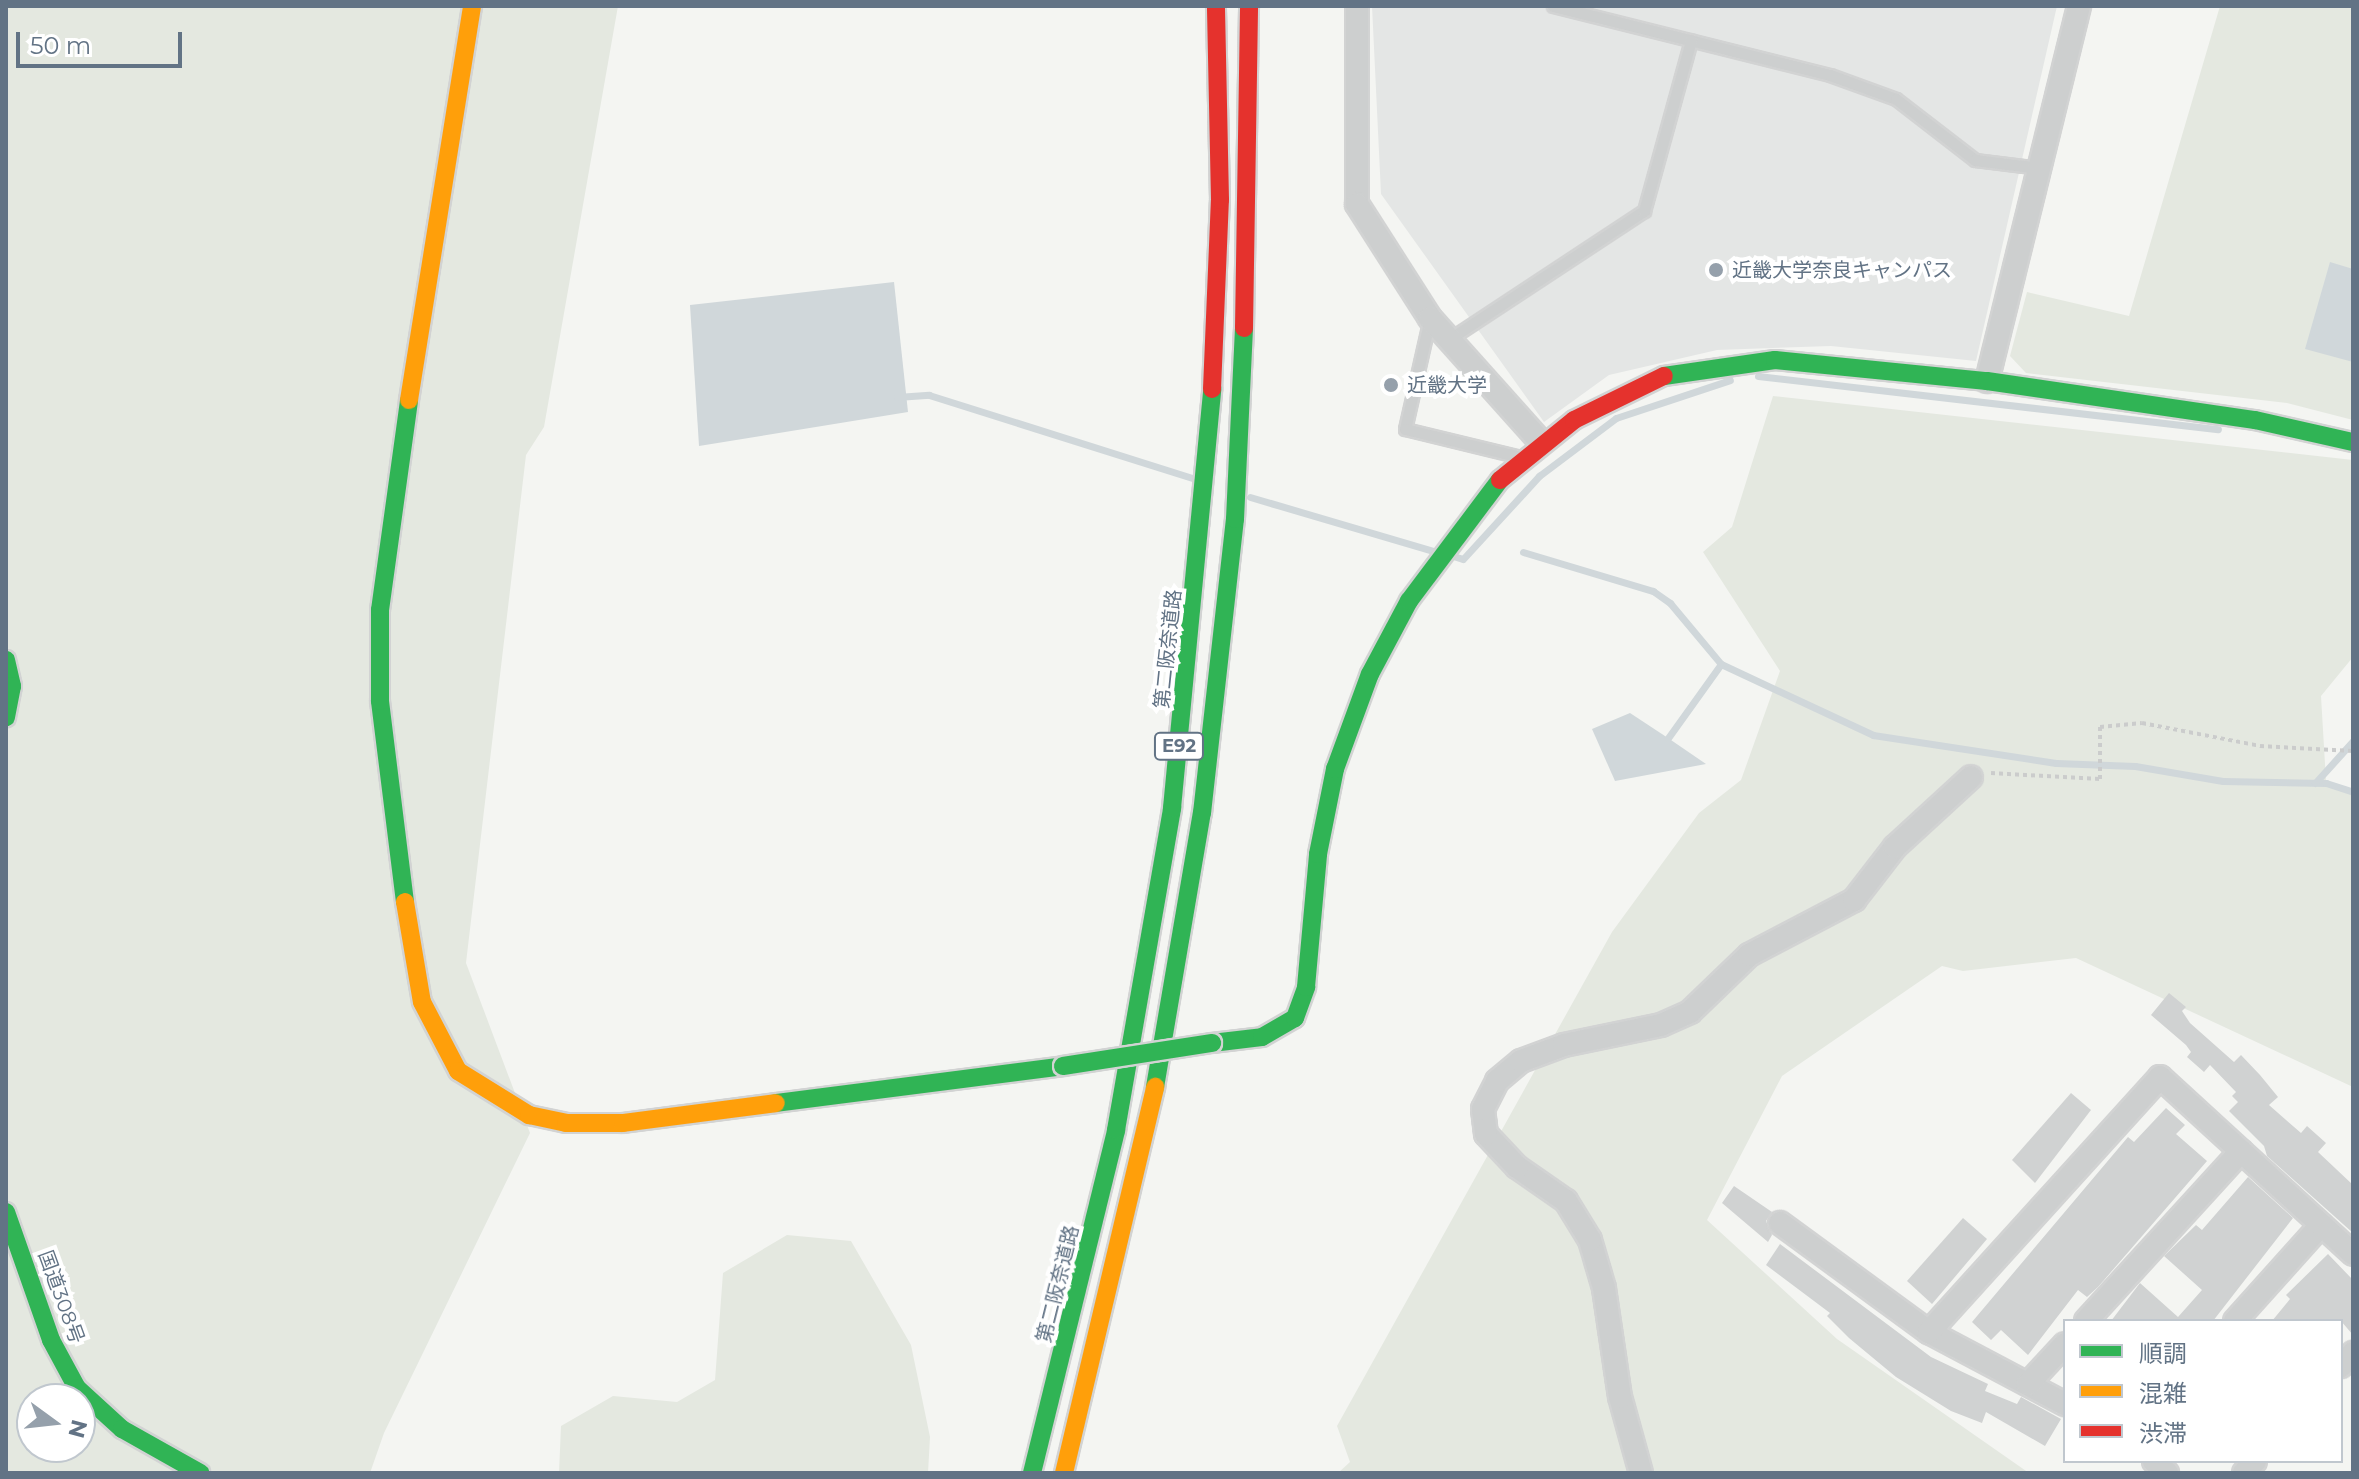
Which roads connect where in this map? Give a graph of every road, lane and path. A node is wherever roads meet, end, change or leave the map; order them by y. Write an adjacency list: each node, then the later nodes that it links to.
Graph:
1 (472, 6): 14 (main road, bridge)
2 (1216, 6): 31 (main road, 第二阪奈道路 / E92)
3 (1249, 6): 32 (main road, E92)
4 (1357, 6): 9 (street)
5 (1553, 6): 7 (lane)
6 (2079, 6): 8 (street)
7 (1691, 40): 8 (lane); 10 (lane)
8 (2040, 168): 11 (street)
9 (1430, 318): 10 (street); 14 (lane)
10 (1448, 340): 12 (street)
11 (1987, 381): 12 (main road); 13 (main road)
12 (1541, 442): 14 (main road)
13 (2353, 442)
14 (1522, 457)
15 (6, 660): 16 (main road)
16 (6, 717)
17 (2353, 751): 18 (path)
18 (1971, 777): 33 (street)
19 (2241, 1151): 22 (street); 24 (street); 26 (street)
20 (6, 1212): 30 (main road, 国道308号)
21 (1780, 1223): 26 (street)
22 (2321, 1225): 23 (street); 25 (street)
23 (2353, 1254)
24 (2088, 1319)
25 (2237, 1319)
26 (1929, 1332): 28 (street)
27 (2063, 1346): 28 (street)
28 (2028, 1384): 29 (street)
29 (2063, 1403)
30 (200, 1473)
31 (1032, 1473)
32 (1064, 1473)
33 (1641, 1473)

